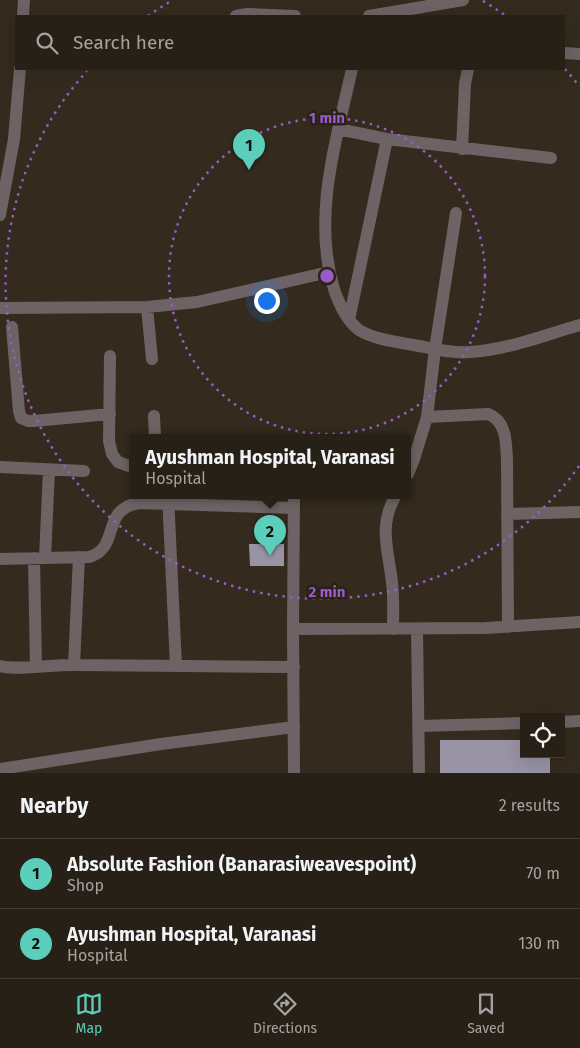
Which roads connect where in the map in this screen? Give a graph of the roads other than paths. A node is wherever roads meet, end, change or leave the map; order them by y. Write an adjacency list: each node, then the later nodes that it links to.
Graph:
1 (24, 0): 3 (street)
2 (463, 0): 6 (street)
3 (23, 15)
4 (242, 15): 5 (street)
5 (271, 15)
6 (375, 15)
7 (565, 53): 8 (street)
8 (580, 54)
9 (20, 70): 17 (street)
10 (352, 70): 12 (street)
11 (468, 70): 14 (street)
12 (338, 129): 13 (street); 18 (street)
13 (387, 138): 14 (street); 21 (street)
14 (462, 149): 15 (street)
15 (551, 158)
16 (456, 213): 24 (street)
17 (0, 215)
18 (329, 272): 19 (street); 21 (street)
19 (147, 307): 20 (street); 26 (street)
20 (0, 308)
21 (348, 320): 24 (street)
22 (580, 325): 24 (street)
23 (12, 327): 27 (street)
24 (435, 349): 29 (street)
25 (110, 356): 27 (street)
26 (152, 359)
27 (110, 414): 31 (street)
28 (154, 416): 30 (street)
29 (426, 417): 32 (street); 40 (street)
30 (154, 434)
31 (129, 465)
32 (411, 466)
33 (0, 467): 34 (street)
34 (49, 470): 35 (street); 42 (street)
35 (84, 471)
36 (394, 499): 47 (street)
37 (168, 500): 38 (street); 41 (street); 51 (street)
38 (294, 501): 46 (street)
39 (580, 512): 40 (street)
40 (507, 514): 45 (street)
41 (79, 557): 42 (street); 49 (street)
42 (39, 558): 43 (street); 52 (street)
43 (0, 560)
44 (580, 622): 45 (street)
45 (508, 626): 48 (street)
46 (292, 629): 47 (street); 53 (street)
47 (393, 629): 48 (street)
48 (417, 629): 57 (street)
49 (74, 664): 51 (street); 52 (street)
50 (0, 666): 52 (street)
51 (176, 666): 53 (street)
52 (36, 667)
53 (294, 667): 58 (street)
54 (580, 721): 55 (street)
55 (565, 722)
56 (520, 723): 57 (street)
57 (419, 726): 61 (street)
58 (294, 727): 59 (street); 60 (street)
59 (0, 769)
60 (294, 773)
61 (419, 773)

